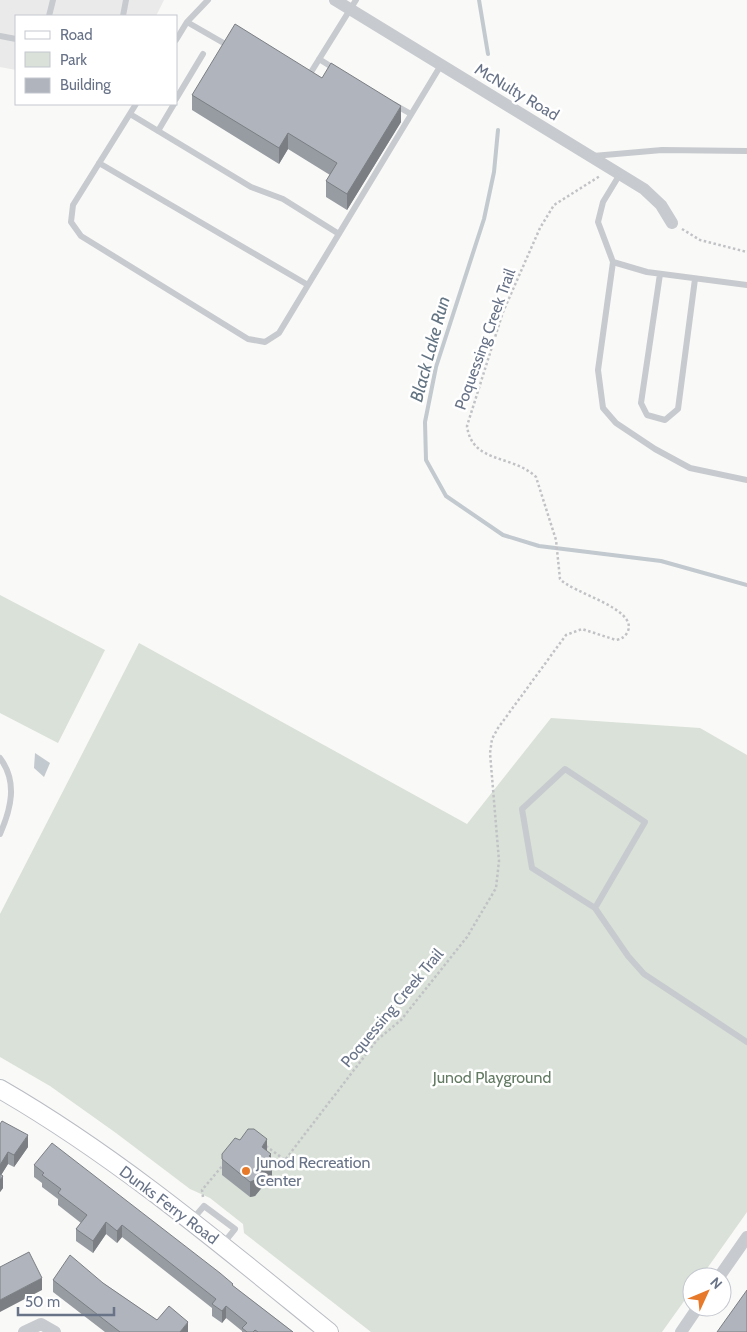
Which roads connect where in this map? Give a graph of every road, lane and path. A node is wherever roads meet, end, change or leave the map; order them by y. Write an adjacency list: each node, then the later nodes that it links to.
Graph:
1 (53, 0): 6 (lane)
2 (126, 0): 7 (lane)
3 (208, 0): 8 (lane)
4 (335, 0): 5 (street, McNulty Road)
5 (353, 4): 14 (lane); 15 (street, McNulty Road)
6 (49, 15)
7 (123, 15)
8 (187, 22): 10 (lane); 12 (lane)
9 (0, 36): 11 (lane)
10 (178, 37)
11 (15, 39)
12 (227, 46)
13 (203, 54): 18 (lane)
14 (319, 59): 16 (lane); 17 (lane)
15 (441, 65): 23 (lane); 26 (street, McNulty Road)
16 (344, 74)
17 (307, 78)
18 (178, 96)
19 (386, 99): 23 (lane)
20 (135, 105): 22 (lane)
21 (173, 105): 24 (lane)
22 (130, 114): 24 (lane); 27 (lane)
23 (411, 114): 31 (lane)
24 (158, 131): 31 (lane)
25 (747, 151): 26 (lane)
26 (591, 156): 28 (street, McNulty Road)
27 (99, 163): 36 (lane); 36 (lane)
28 (620, 174): 30 (street, McNulty Road); 33 (lane)
29 (596, 177): 44 (path, Poquessing Creek Trail)
30 (672, 223): 32 (path)
31 (338, 234): 36 (lane)
32 (747, 252)
33 (613, 262): 34 (lane); 38 (lane)
34 (660, 274): 35 (lane); 35 (lane)
35 (695, 279): 37 (lane)
36 (308, 285)
37 (747, 285)
38 (747, 480)
39 (0, 758): 40 (lane)
40 (0, 834)
41 (594, 908): 41 (lane); 42 (lane)
42 (747, 1042)
43 (0, 1089): 47 (street, Dunks Ferry Road)
44 (263, 1144)
45 (226, 1161): 46 (path)
46 (204, 1206): 47 (lane); 49 (lane)
47 (191, 1221): 49 (street, Dunks Ferry Road)
48 (747, 1237): 50 (street)
49 (222, 1246): 54 (street, Dunks Ferry Road)
50 (726, 1267)
51 (691, 1317): 55 (street)
52 (24, 1332): 53 (street)
53 (55, 1332)
54 (329, 1332)
55 (681, 1332)

